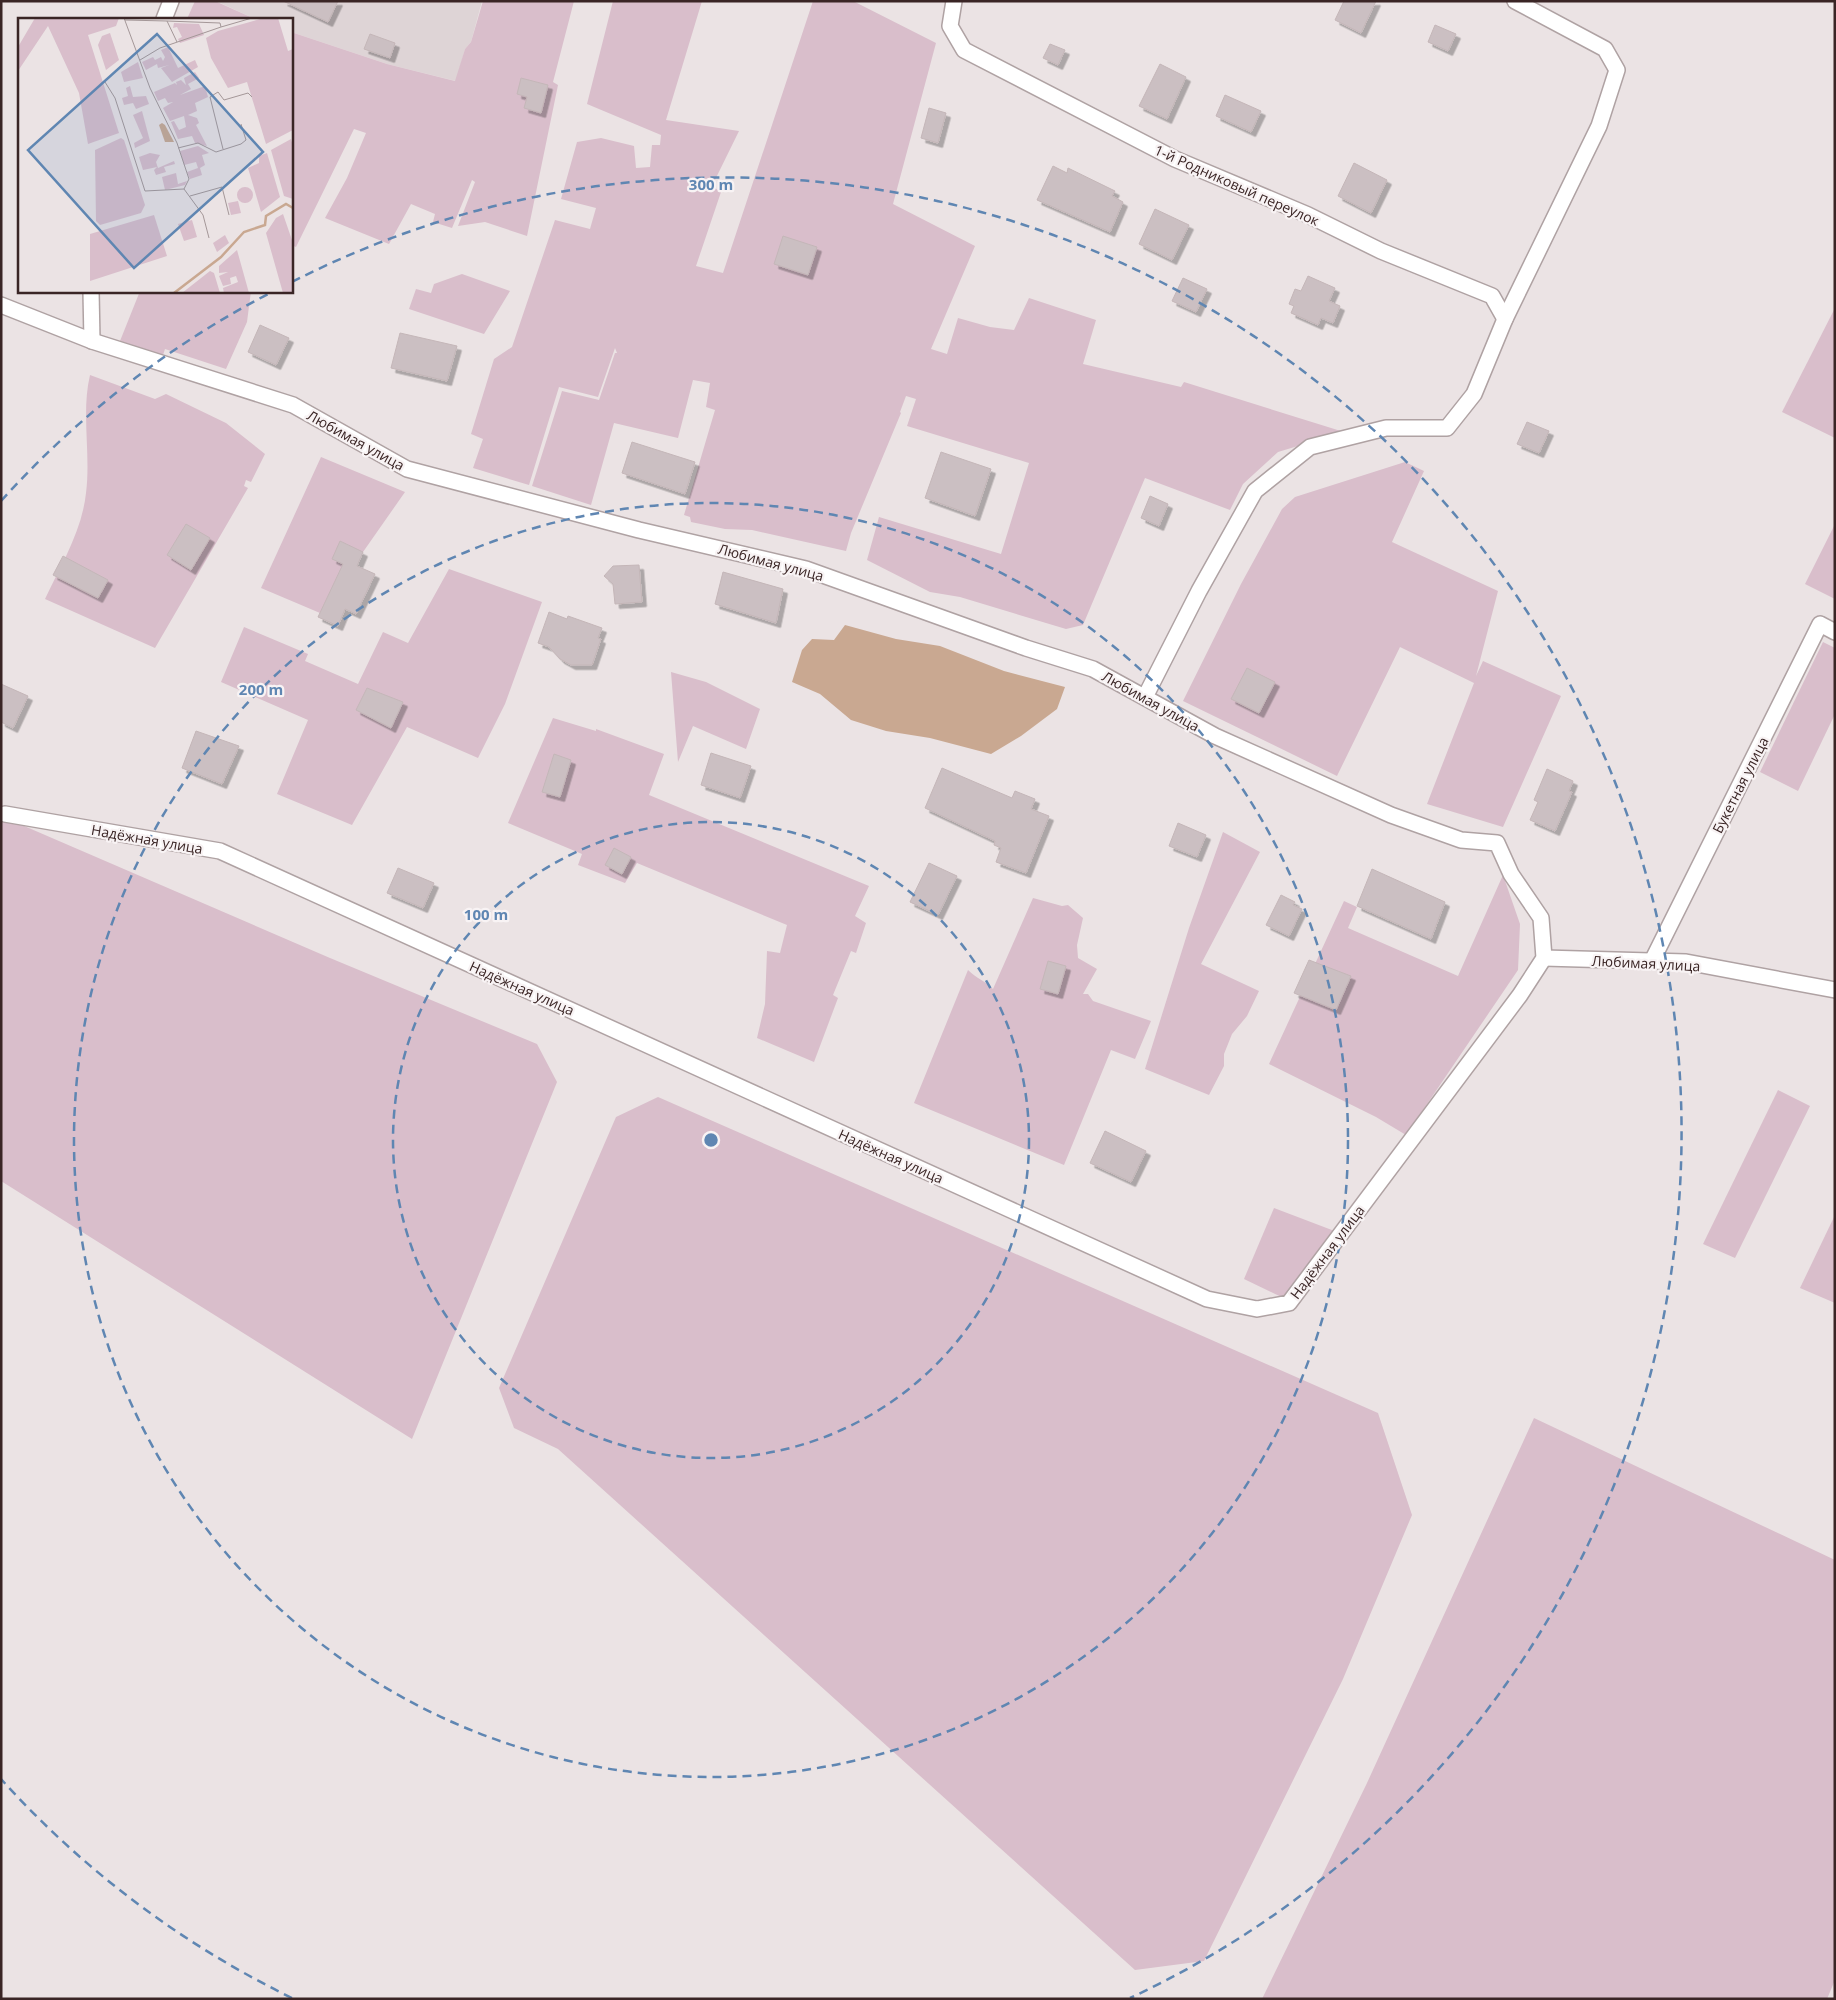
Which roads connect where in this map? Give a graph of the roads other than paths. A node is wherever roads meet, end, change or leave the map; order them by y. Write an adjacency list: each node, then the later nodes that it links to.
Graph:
1 (171, 1): 4 (street)
2 (954, 1): 7 (street, 1-й Родниковый переулок)
3 (1515, 1): 7 (street)
4 (164, 18)
5 (91, 292): 8 (street)
6 (1, 305): 8 (street, Любимая улица)
7 (1505, 319): 10 (street)
8 (92, 341): 10 (street, Любимая улица)
9 (1835, 632): 13 (street, Букетная улица)
10 (1145, 698): 12 (street, Любимая улица)
11 (5, 814): 12 (street, Надёжная улица)
12 (1544, 958): 13 (street, Любимая улица)
13 (1652, 961): 14 (street, Любимая улица)
14 (1835, 990)

